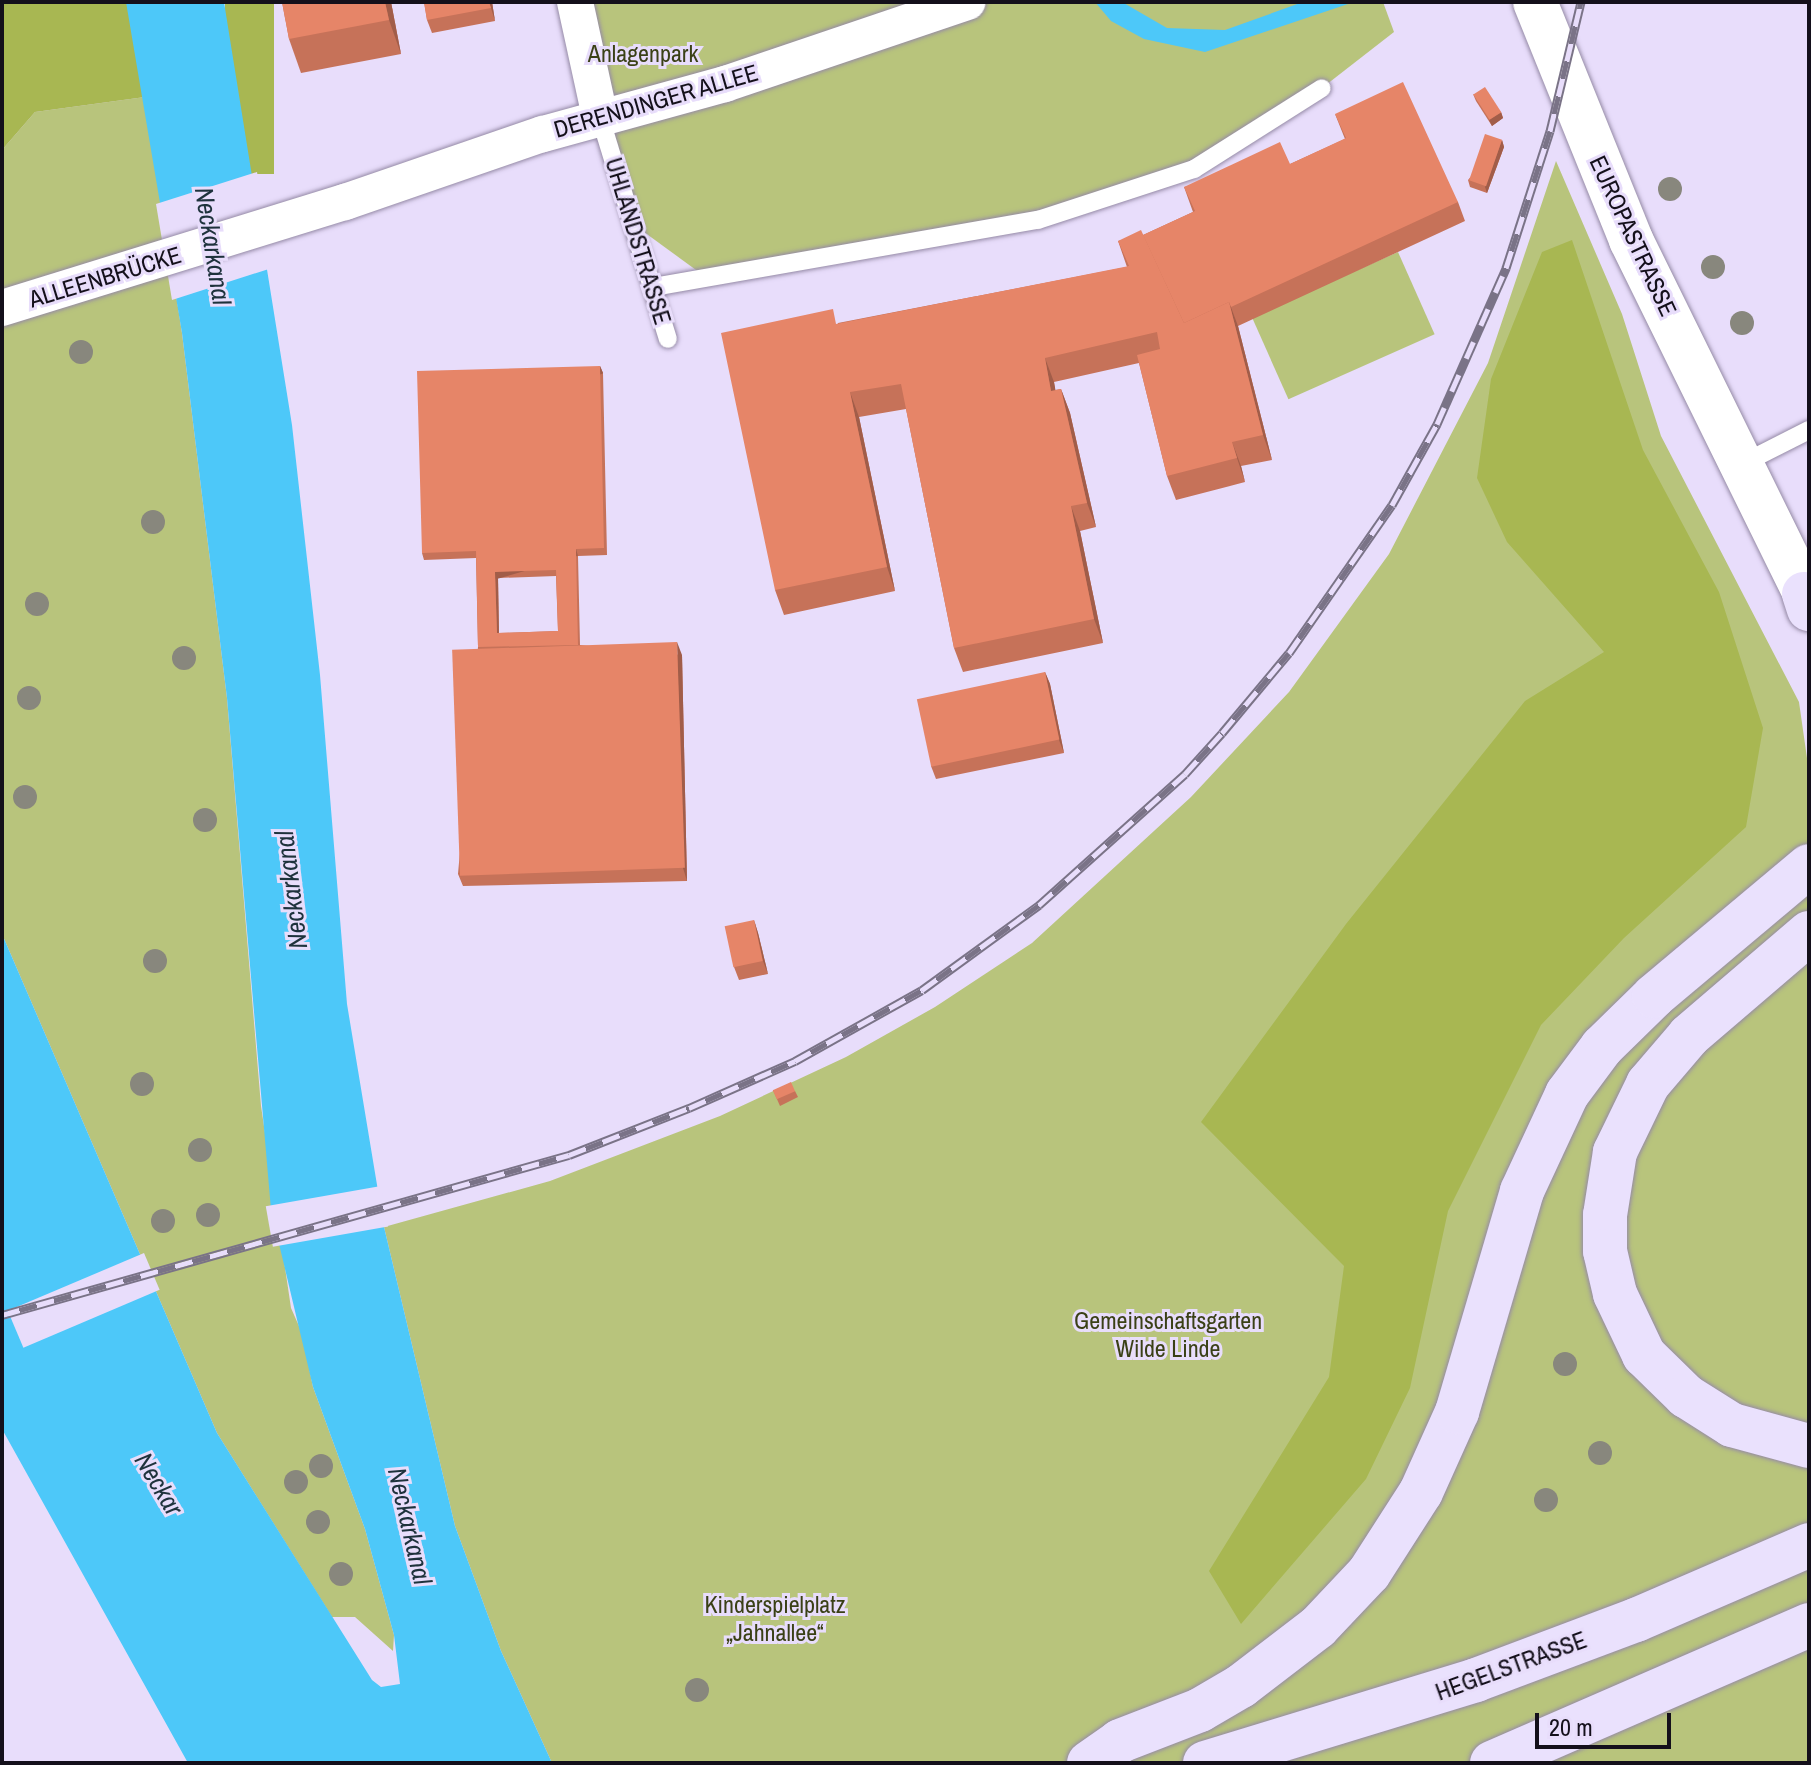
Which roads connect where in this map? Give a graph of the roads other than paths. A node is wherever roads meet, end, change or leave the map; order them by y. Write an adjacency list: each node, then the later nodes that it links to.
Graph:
1 (575, 2): 5 (street, UHLANDSTRASSE)
2 (967, 2): 5 (street, DERENDINGER ALLEE)
3 (1535, 2): 11 (street, EUROPASTRASSE)
4 (1322, 88): 7 (lane)
5 (600, 117): 6 (street, DERENDINGER ALLEE); 7 (lane, UHLANDSTRASSE)
6 (338, 204): 8 (street, ALLEENBRÜCKE)
7 (653, 287): 9 (lane, UHLANDSTRASSE)
8 (2, 308)
9 (668, 339)
10 (1809, 430): 11 (lane)
11 (1744, 463): 12 (street, EUROPASTRASSE); 13 (street, EUROPASTRASSE)
12 (1809, 535)
13 (1807, 602)
14 (1809, 866): 19 (main road)
15 (1809, 933): 16 (main road)
16 (1809, 1446)
17 (1809, 1545): 20 (main road, HEGELSTRASSE)
18 (1809, 1625): 21 (main road)
19 (1089, 1763)
20 (1205, 1763)
21 (1492, 1763)

